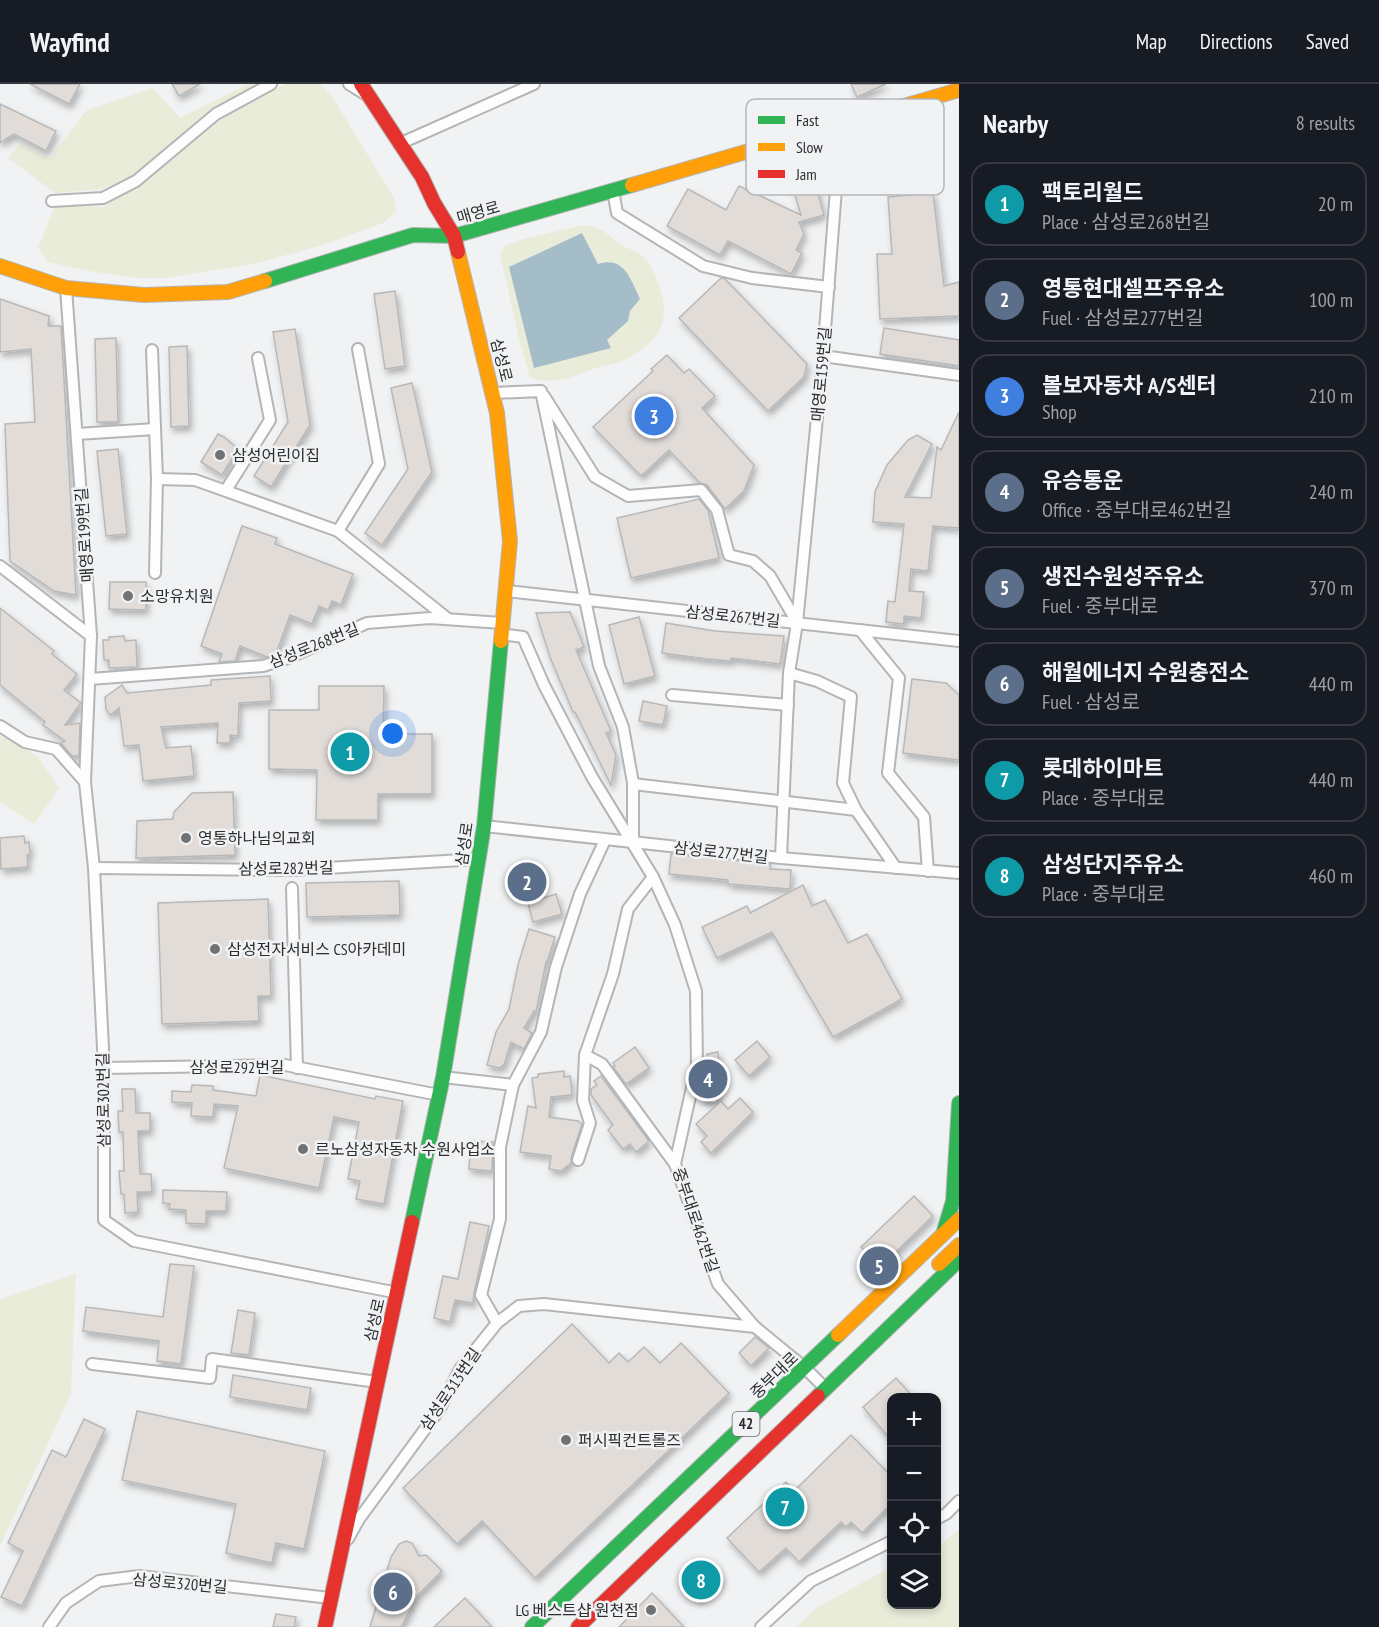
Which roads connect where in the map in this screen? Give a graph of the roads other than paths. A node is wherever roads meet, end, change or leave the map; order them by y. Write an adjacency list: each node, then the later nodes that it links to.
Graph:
1 (271, 84): 12 (street)
2 (349, 84): 6 (street)
3 (361, 84): 6 (street, 삼성로)
4 (534, 84): 8 (street)
5 (959, 90): 7 (street, 매영로)
6 (370, 98): 8 (street, 삼성로)
7 (929, 99)
8 (399, 144): 13 (street, 삼성로)
9 (746, 152): 10 (street, 매영로)
10 (613, 190): 13 (street, 매영로); 15 (street)
11 (836, 195): 15 (street, 매영로159번길)
12 (52, 201)
13 (454, 236): 16 (street, 매영로); 23 (street, 삼성로)
14 (0, 266): 16 (street, 매영로)
15 (829, 287): 19 (street, 매영로159번길)
16 (66, 288): 25 (street, 매영로199번길)
17 (358, 349): 28 (street)
18 (152, 350): 24 (street)
19 (823, 356): 21 (street); 34 (street, 매영로159번길)
20 (258, 358): 27 (street)
21 (959, 375)
22 (541, 392): 23 (street); 32 (street); 34 (street)
23 (493, 393): 31 (street, 삼성로)
24 (155, 429): 25 (street); 26 (street)
25 (76, 434): 37 (street, 매영로199번길)
26 (157, 479): 27 (street); 30 (street)
27 (226, 490): 28 (street)
28 (338, 531): 33 (street)
29 (0, 566): 37 (street)
30 (155, 573)
31 (507, 591): 32 (street, 삼성로267번길); 35 (street, 삼성로)
32 (584, 599): 34 (street, 삼성로267번길); 45 (street)
33 (448, 619): 35 (street, 삼성로268번길); 40 (street, 삼성로268번길)
34 (797, 623): 36 (street, 삼성로267번길); 39 (street, 매영로159번길)
35 (501, 628): 48 (street, 삼성로); 50 (street, 삼성로268번길)
36 (861, 630): 38 (street, 삼성로267번길); 55 (street)
37 (91, 636): 40 (street, 매영로199번길)
38 (959, 641)
39 (789, 673): 42 (street, 매영로159번길); 47 (street)
40 (90, 679): 44 (street, 매영로199번길)
41 (672, 695): 42 (street)
42 (788, 705): 46 (street, 매영로159번길)
43 (0, 726): 44 (street)
44 (86, 782): 53 (street, 삼성로302번길)
45 (633, 784): 46 (street); 50 (street)
46 (782, 802): 47 (street); 51 (street, 매영로159번길)
47 (856, 810): 54 (street)
48 (484, 826): 49 (street, 삼성로277번길); 52 (street, 삼성로)
49 (605, 840): 50 (street, 삼성로277번길); 63 (street)
50 (633, 843): 51 (street, 삼성로277번길); 57 (street, 중부대로462번길)
51 (781, 858): 54 (street, 삼성로277번길)
52 (479, 859): 53 (street, 삼성로282번길); 62 (street, 삼성로)
53 (94, 868): 60 (street, 삼성로302번길)
54 (896, 868): 55 (street, 삼성로277번길)
55 (928, 870): 56 (street, 삼성로277번길)
56 (959, 873)
57 (653, 877): 59 (street); 67 (street, 중부대로462번길)
58 (292, 888): 61 (street)
59 (585, 1055): 66 (street); 67 (street)
60 (104, 1068): 61 (street, 삼성로292번길); 72 (street, 삼성로302번길)
61 (297, 1068): 64 (street, 삼성로292번길)
62 (443, 1077): 63 (street); 64 (street, 삼성로)
63 (513, 1085): 74 (street)
64 (439, 1095): 72 (street, 삼성로)
65 (959, 1103): 69 (street)
66 (578, 1160)
67 (675, 1164): 75 (street, 중부대로462번길)
68 (959, 1219): 69 (street, 중부대로 / 42)
69 (943, 1233): 77 (street, 중부대로 / 42)
70 (959, 1245): 73 (street)
71 (959, 1260): 73 (street, 42)
72 (398, 1293): 78 (street, 삼성로)
73 (923, 1294): 79 (street, 42)
74 (497, 1323): 75 (street, 삼성로313번길); 83 (street, 삼성로313번길)
75 (754, 1327): 77 (street, 중부대로462번길)
76 (92, 1364): 78 (street)
77 (805, 1368): 79 (street, 중부대로462번길); 87 (street, 중부대로 / 42)
78 (376, 1382): 83 (street, 삼성로)
79 (825, 1388): 88 (street, 42)
80 (959, 1501): 81 (street)
81 (941, 1516)
82 (887, 1543): 89 (street)
83 (338, 1557): 84 (street, 삼성로)
84 (330, 1598): 85 (street, 삼성로320번길); 86 (street, 삼성로)
85 (49, 1627)
86 (325, 1627)
87 (532, 1627)
88 (578, 1627)
89 (761, 1627)

